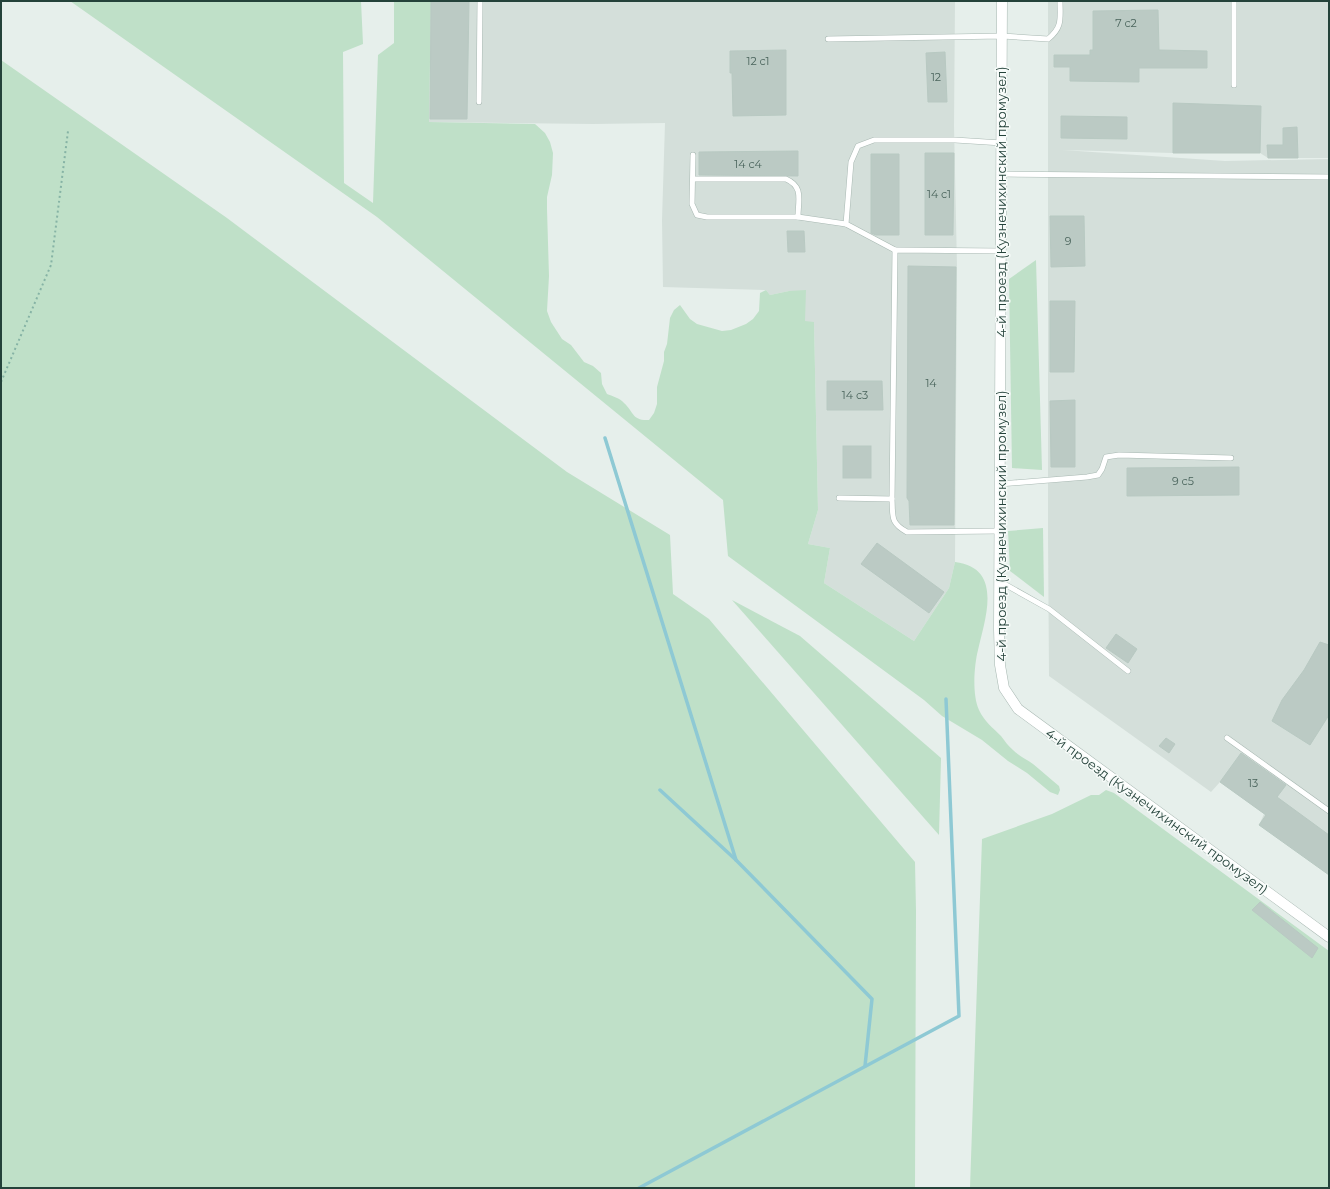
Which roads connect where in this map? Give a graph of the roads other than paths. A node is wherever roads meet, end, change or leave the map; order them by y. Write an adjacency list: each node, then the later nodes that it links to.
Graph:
1 (480, 1): 8 (lane)
2 (1002, 1): 5 (street, 4-й проезд (Кузнечихинский промузел))
3 (1060, 1): 5 (lane)
4 (1234, 1): 7 (lane)
5 (1002, 36): 6 (lane); 9 (street, 4-й проезд (Кузнечихинский промузел))
6 (828, 39)
7 (1234, 85)
8 (479, 102)
9 (1002, 143): 11 (street, 4-й проезд (Кузнечихинский промузел)); 15 (lane)
10 (693, 155): 13 (lane)
11 (1002, 174): 12 (lane); 17 (street, 4-й проезд (Кузнечихинский промузел))
12 (1329, 177)
13 (693, 179): 14 (lane); 14 (lane)
14 (798, 217): 15 (lane)
15 (846, 224): 16 (lane)
16 (895, 250): 17 (lane); 21 (lane)
17 (1001, 251): 19 (street, 4-й проезд (Кузнечихинский промузел))
18 (1231, 458): 19 (lane)
19 (1000, 484): 22 (street, 4-й проезд (Кузнечихинский промузел))
20 (839, 498): 21 (lane)
21 (892, 498): 22 (lane)
22 (1000, 530): 23 (street, 4-й проезд (Кузнечихинский промузел))
23 (999, 581): 24 (lane); 27 (street, 4-й проезд (Кузнечихинский промузел))
24 (1128, 671)
25 (1227, 738): 26 (lane)
26 (1329, 811)
27 (1329, 937)

